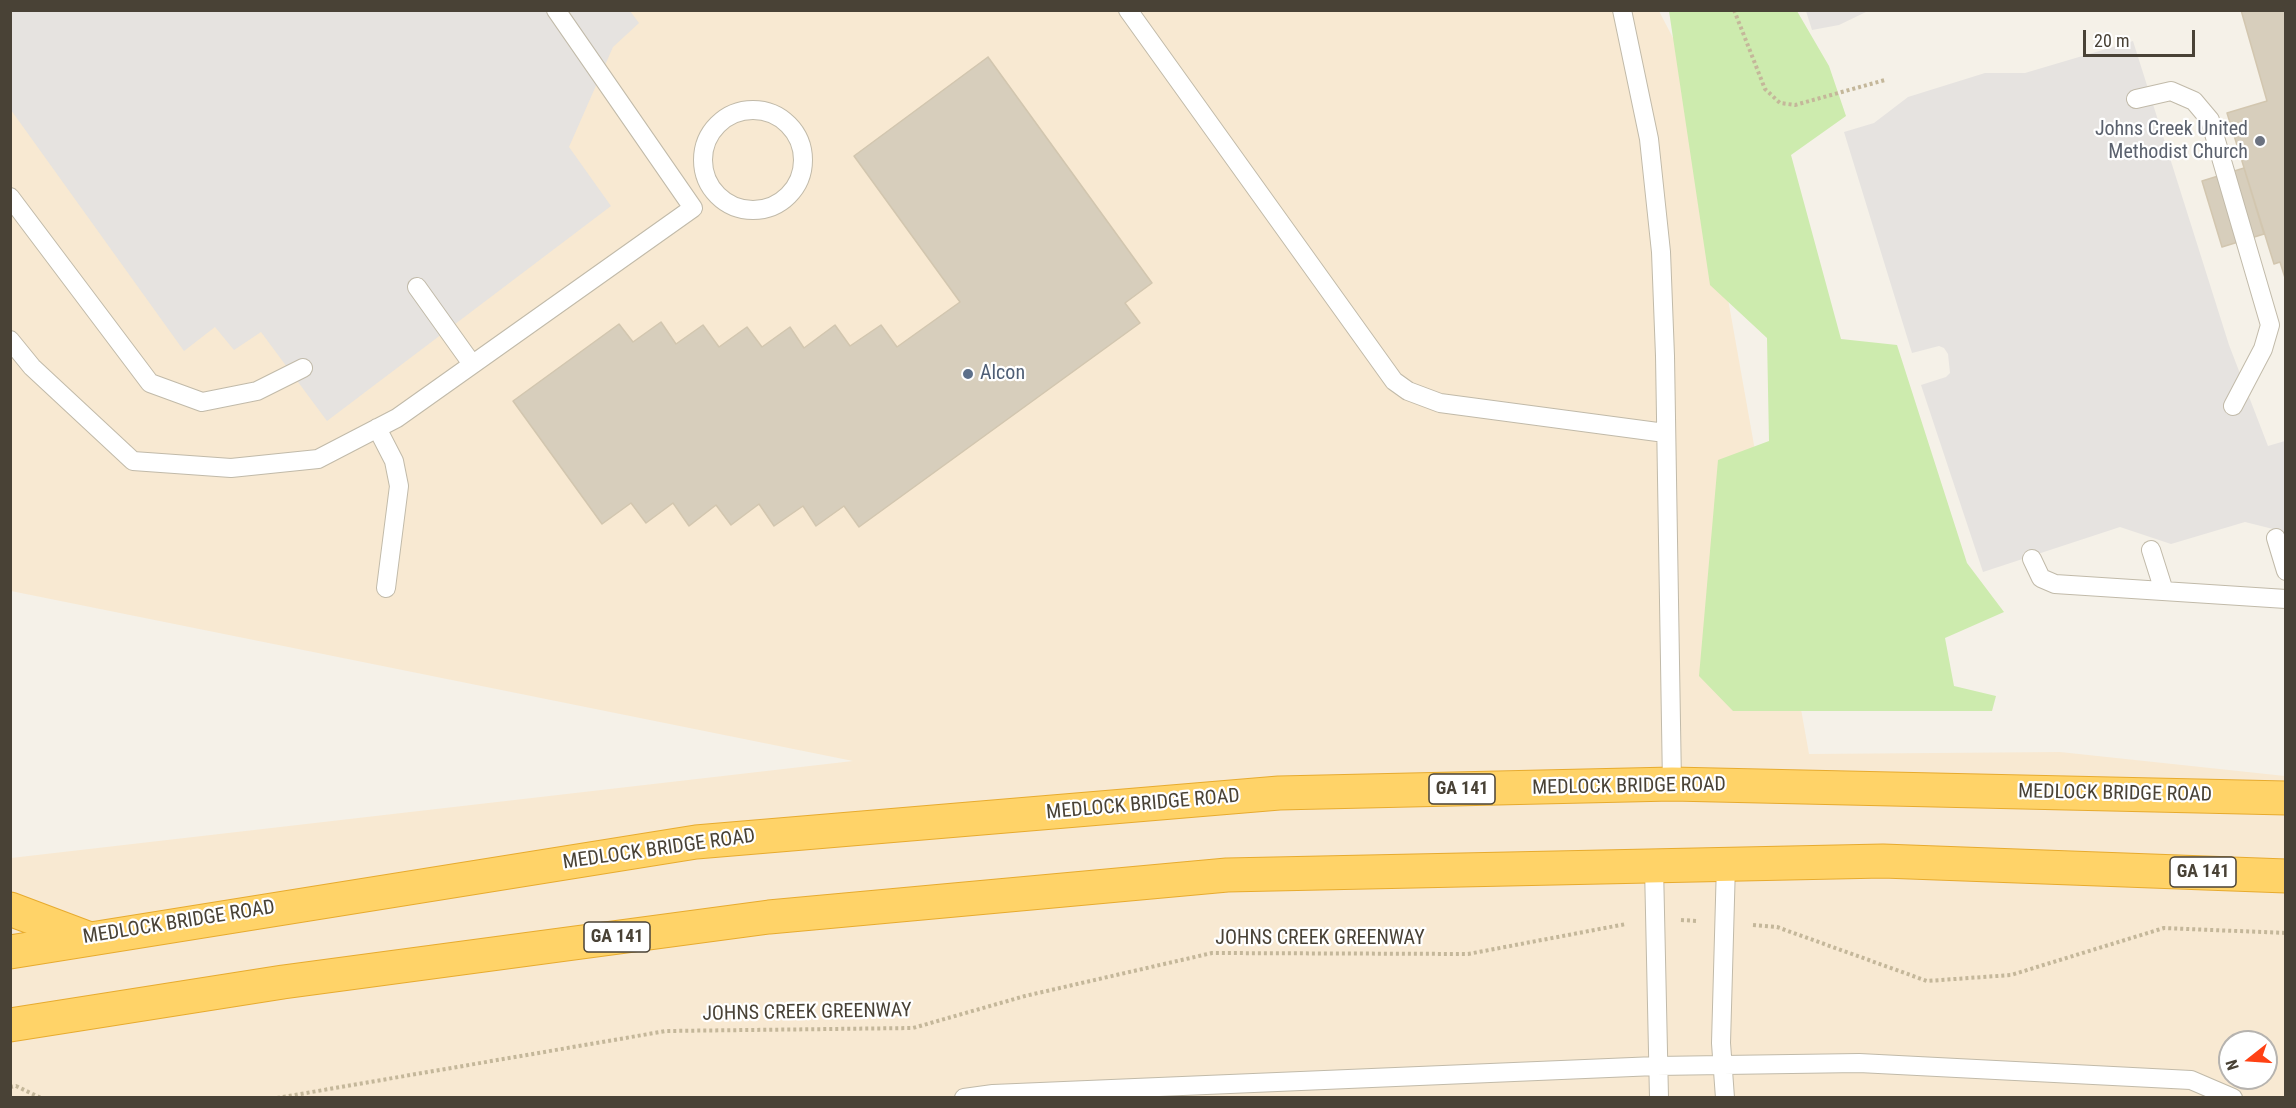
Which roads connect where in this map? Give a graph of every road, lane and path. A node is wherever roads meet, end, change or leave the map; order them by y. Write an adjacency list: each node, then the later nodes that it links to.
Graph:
1 (556, 10): 9 (lane)
2 (1128, 10): 16 (lane)
3 (1622, 10): 16 (lane)
4 (1734, 10): 5 (path)
5 (1885, 80)
6 (2136, 99): 14 (lane)
7 (716, 194): 7 (lane); 9 (lane)
8 (10, 197): 13 (lane)
9 (693, 208): 12 (lane)
10 (417, 287): 12 (lane)
11 (10, 340): 15 (lane)
12 (472, 364): 15 (lane)
13 (303, 368)
14 (2233, 406)
15 (377, 428): 21 (lane)
16 (1665, 433): 24 (lane)
17 (2276, 538): 20 (lane)
18 (2151, 549): 22 (lane)
19 (2032, 559): 22 (lane)
20 (2286, 571)
21 (386, 588)
22 (2164, 591): 23 (lane)
23 (2286, 598)
24 (1672, 784): 25 (highway, MEDLOCK BRIDGE ROAD / GA 141); 33 (highway, MEDLOCK BRIDGE ROAD / GA 141)
25 (2286, 798)
26 (1726, 864): 27 (highway, GA 141); 28 (highway, GA 141); 31 (lane)
27 (1654, 866): 30 (lane); 35 (highway, GA 141)
28 (2285, 876)
29 (10, 909): 33 (highway)
30 (1655, 918): 31 (path, JOHNS CREEK GREENWAY); 37 (lane); 40 (path, JOHNS CREEK GREENWAY)
31 (1724, 923): 32 (path, JOHNS CREEK GREENWAY); 36 (lane)
32 (2286, 933)
33 (88, 939): 34 (highway, MEDLOCK BRIDGE ROAD / GA 141)
34 (10, 952)
35 (10, 1025)
36 (1723, 1065): 37 (lane); 43 (lane); 44 (lane)
37 (1656, 1066): 41 (lane); 42 (lane)
38 (10, 1087): 39 (path)
39 (41, 1098)
40 (277, 1098)
41 (964, 1098)
42 (1659, 1098)
43 (1725, 1098)
44 (2233, 1098)

